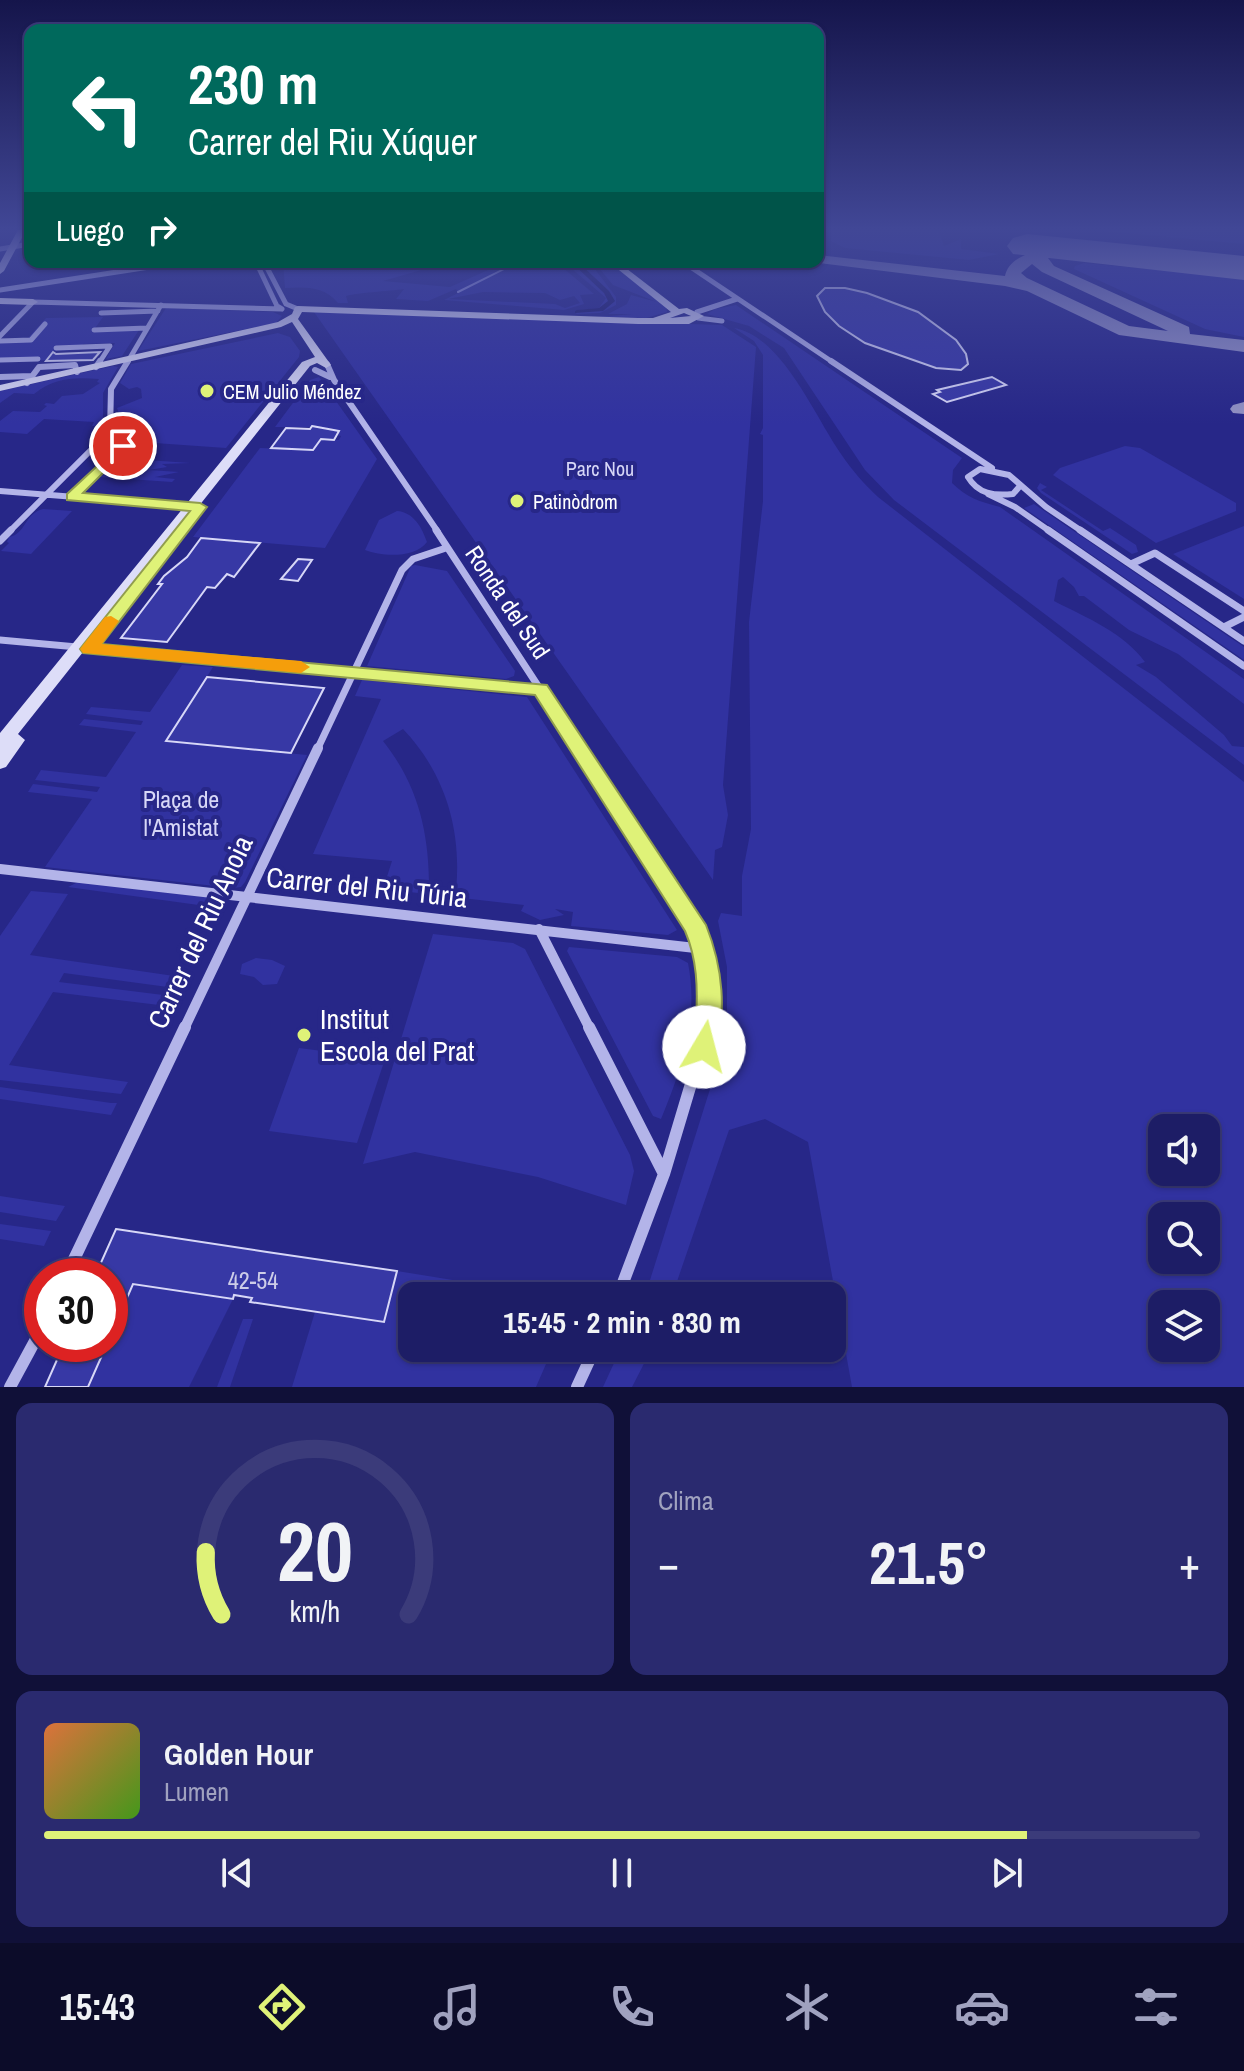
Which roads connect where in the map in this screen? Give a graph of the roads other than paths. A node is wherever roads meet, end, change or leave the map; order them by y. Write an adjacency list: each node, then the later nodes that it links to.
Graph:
1 (272, 295): 10 (street)
2 (281, 295): 13 (street, Ronda del Sud)
3 (654, 295): 11 (street)
4 (731, 295): 5 (street)
5 (737, 299): 12 (street); 31 (street)
6 (0, 301): 7 (street)
7 (33, 302): 8 (street); 18 (street)
8 (108, 304): 9 (street); 9 (street)
9 (160, 308): 10 (street); 16 (street)
10 (282, 309): 13 (street, Ronda del Sud)
11 (676, 312): 12 (street); 13 (street)
12 (698, 315): 14 (street)
13 (292, 321): 22 (street); 23 (street, Ronda del Sud); 25 (street, Ronda del Sud)
14 (722, 321)
15 (45, 324): 18 (street)
16 (147, 328): 17 (street); 22 (street)
17 (94, 330)
18 (0, 338)
19 (56, 348): 24 (street)
20 (38, 359): 21 (street)
21 (0, 360)
22 (126, 361): 24 (street); 37 (street)
23 (326, 363): 25 (street); 28 (street, Ronda del Sud)
24 (96, 367): 27 (street)
25 (310, 367): 28 (street, Ronda del Sud); 39 (street)
26 (0, 377): 27 (street)
27 (29, 379): 29 (street)
28 (334, 380): 41 (street, Ronda del Sud)
29 (0, 388)
30 (123, 446): 38 (street)
31 (959, 447): 32 (street); 33 (street)
32 (992, 468): 33 (street); 34 (street)
33 (968, 477): 36 (street)
34 (1020, 486): 36 (street); 42 (street)
35 (0, 491): 37 (street)
36 (988, 494): 49 (street)
37 (47, 495): 38 (street); 40 (street)
38 (72, 497): 39 (street)
39 (196, 507): 48 (street)
40 (0, 541)
41 (446, 548): 50 (street, Carrer del Riu Anoia); 51 (street, Ronda del Sud)
42 (1131, 564): 43 (street); 45 (street)
43 (1244, 611)
44 (1244, 617): 45 (street)
45 (1224, 627): 47 (street)
46 (0, 640): 48 (street)
47 (1244, 641)
48 (84, 648): 50 (street); 52 (street); 53 (street)
49 (1244, 666)
50 (352, 671): 51 (street); 55 (street, Carrer del Riu Anoia)
51 (540, 689): 57 (street, Ronda del Sud)
52 (0, 745)
53 (0, 762)
54 (0, 869): 55 (street, Carrer del Riu Túria)
55 (246, 898): 56 (street, Carrer del Riu Túria); 59 (street, Carrer del Riu Anoia)
56 (539, 929): 57 (street, Carrer del Riu Túria); 58 (street)
57 (704, 949): 58 (street, Ronda del Sud)
58 (664, 1174): 60 (street, Ronda del Sud)
59 (75, 1258)
60 (623, 1282)
61 (24, 1361): 63 (street)
62 (589, 1362): 64 (street)
63 (10, 1387)
64 (577, 1387)

